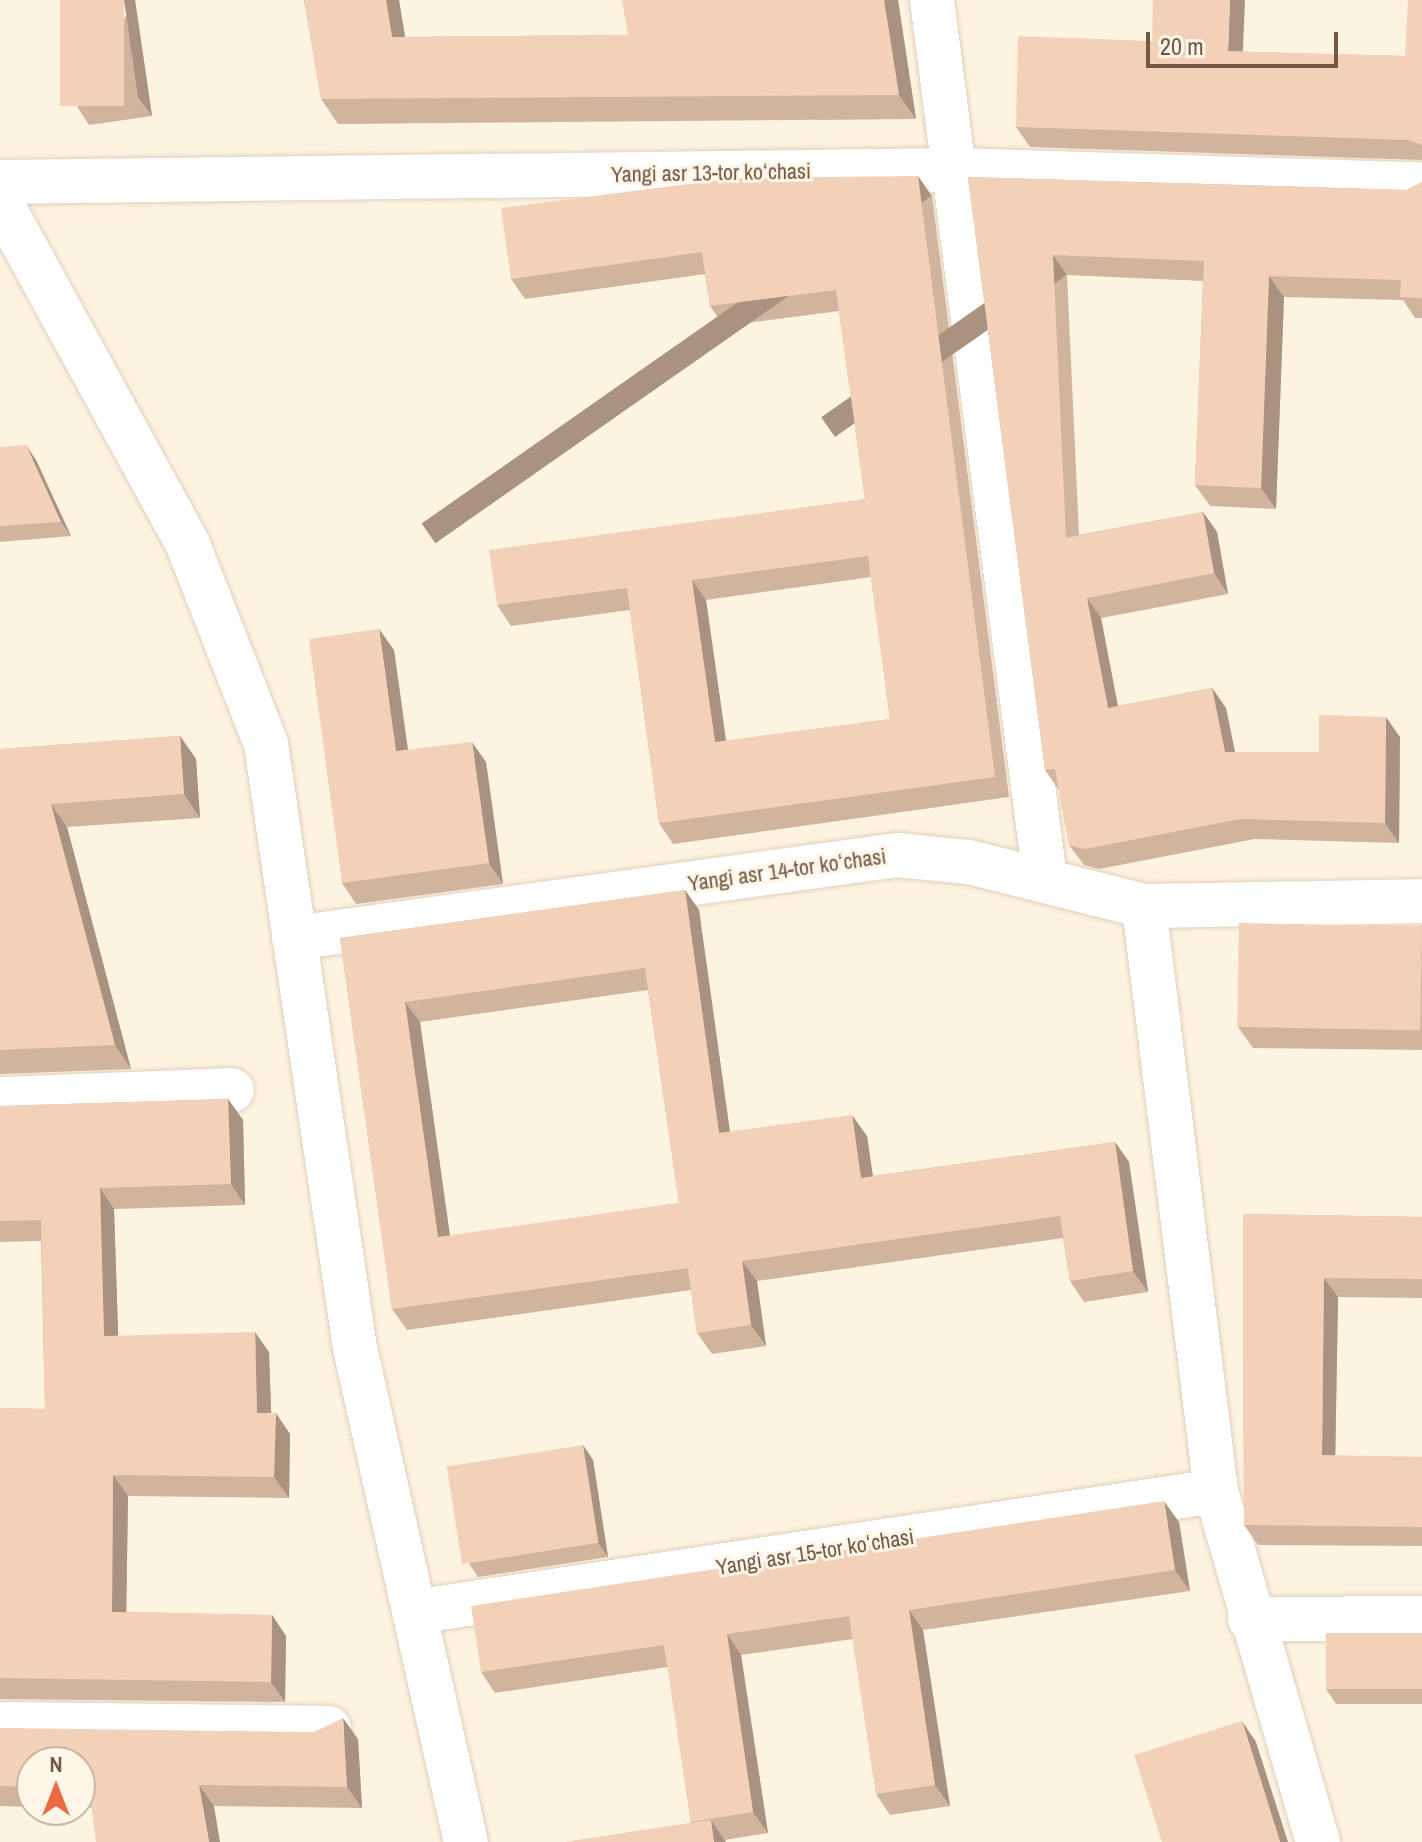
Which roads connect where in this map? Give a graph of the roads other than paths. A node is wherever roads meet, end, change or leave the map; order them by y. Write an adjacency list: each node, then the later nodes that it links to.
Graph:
1 (932, 0): 2 (street)
2 (957, 170): 3 (street, Yangi asr 13-tor koʻchasi); 4 (street, Yangi asr 13-tor koʻchasi); 6 (street)
3 (0, 182)
4 (1422, 185)
5 (0, 201): 9 (street)
6 (1045, 878): 8 (street, Yangi asr 14-tor koʻchasi); 9 (street, Yangi asr 14-tor koʻchasi)
7 (1422, 901): 8 (street, Yangi asr 14-tor koʻchasi)
8 (1144, 906): 12 (street)
9 (294, 938): 13 (street)
10 (232, 1090): 11 (street)
11 (0, 1099)
12 (1216, 1491): 13 (street, Yangi asr 15-tor koʻchasi); 15 (street)
13 (414, 1612): 18 (street)
14 (1422, 1618): 15 (street)
15 (1250, 1619): 19 (street)
16 (0, 1724): 17 (street)
17 (329, 1728)
18 (466, 1842)
19 (1318, 1842)

